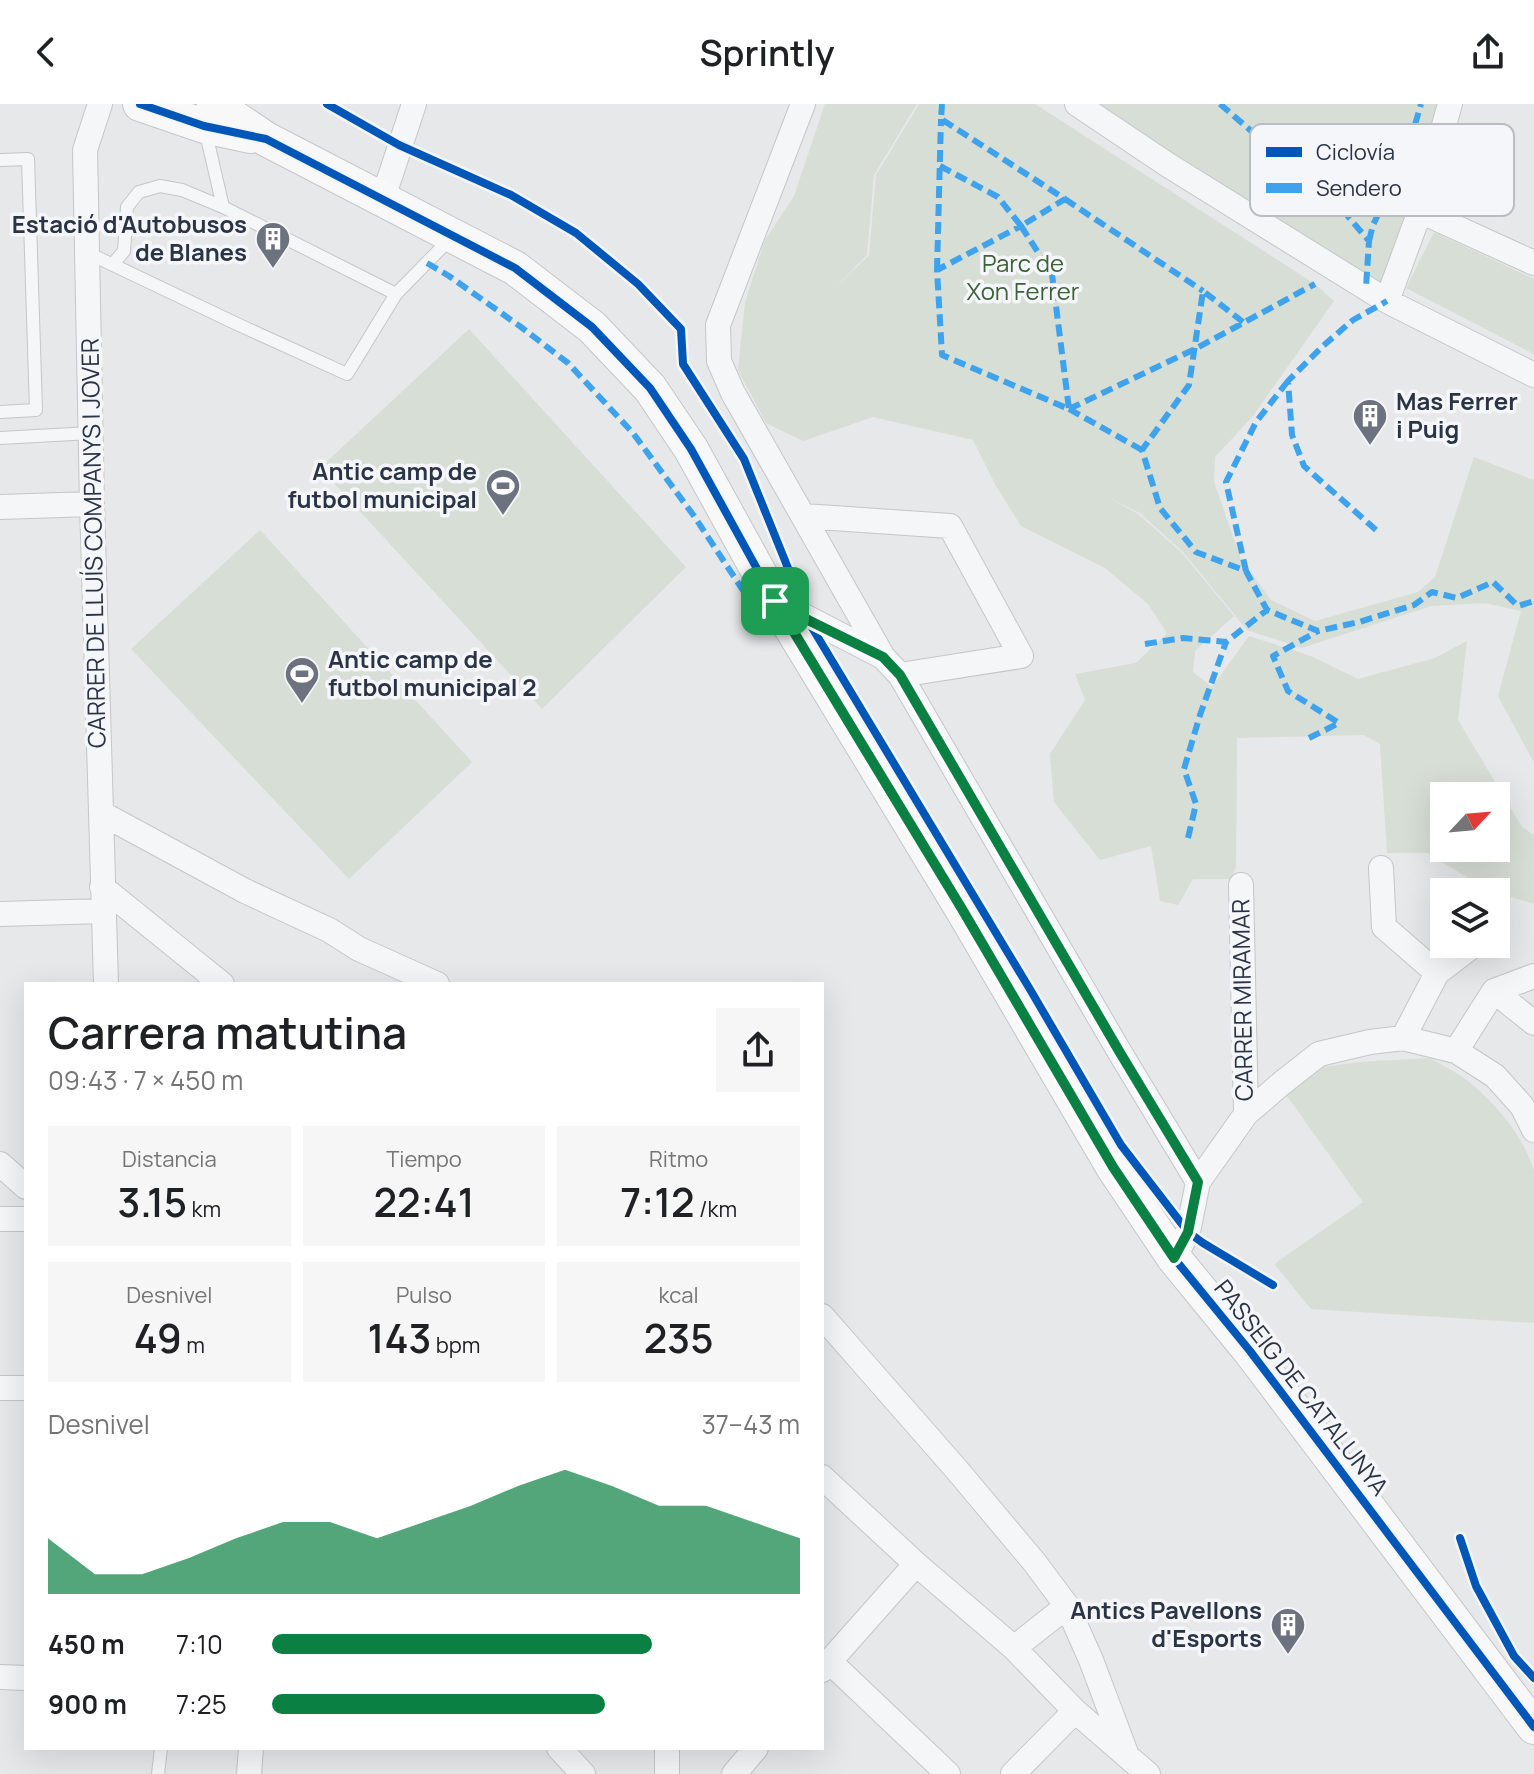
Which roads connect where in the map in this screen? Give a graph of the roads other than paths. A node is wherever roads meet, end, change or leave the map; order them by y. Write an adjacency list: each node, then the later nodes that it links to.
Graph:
1 (100, 104): 17 (street, CARRER DE LLUÍS COMPANYS I JOVER)
2 (140, 104): 7 (street, PASSEIG DE CATALUNYA)
3 (414, 104): 10 (street)
4 (803, 104): 28 (street)
5 (1077, 104): 12 (street)
6 (1450, 104): 8 (street)
7 (209, 115): 10 (street, PASSEIG DE CATALUNYA); 11 (lane)
8 (1444, 124)
9 (0, 160): 23 (lane)
10 (382, 201): 16 (street, PASSEIG DE CATALUNYA)
11 (223, 207): 19 (lane); 20 (lane)
12 (1250, 216)
13 (1250, 216): 21 (street)
14 (1418, 216): 21 (street)
15 (1431, 216): 18 (street)
16 (452, 236): 20 (lane); 29 (street, PASSEIG DE CATALUNYA)
17 (88, 253): 19 (lane); 24 (street, CARRER DE LLUÍS COMPANYS I JOVER)
18 (1534, 263)
19 (113, 264): 20 (lane)
20 (396, 294)
21 (1387, 301): 22 (street)
22 (1534, 375)
23 (0, 412)
24 (91, 433): 25 (lane); 26 (street, CARRER DE LLUÍS COMPANYS I JOVER)
25 (0, 438)
26 (92, 504): 27 (street); 31 (street, CARRER DE LLUÍS COMPANYS I JOVER)
27 (0, 507)
28 (804, 516): 30 (street); 30 (street)
29 (775, 601): 30 (street); 53 (street, PASSEIG DE CATALUNYA)
30 (892, 666): 49 (street)
31 (101, 813): 34 (street, CARRER DE LLUÍS COMPANYS I JOVER); 41 (street)
32 (1381, 868): 37 (street)
33 (1241, 885): 46 (street, CARRER MIRAMAR)
34 (103, 899): 35 (street); 39 (street, CARRER DE LLUÍS COMPANYS I JOVER); 40 (street)
35 (0, 914)
36 (1457, 958): 37 (street)
37 (1437, 973): 44 (street)
38 (1534, 976): 42 (street)
39 (106, 982)
40 (219, 982)
41 (433, 982)
42 (1494, 991): 43 (street); 45 (street)
43 (1534, 1023)
44 (1403, 1038): 45 (street); 46 (street)
45 (1456, 1051): 47 (street)
46 (1246, 1114): 49 (street)
47 (1534, 1127)
48 (0, 1164): 50 (street)
49 (1198, 1182): 53 (street)
50 (24, 1185)
51 (0, 1219): 52 (street)
52 (24, 1219)
53 (1174, 1258): 65 (street, PASSEIG DE CATALUNYA)
54 (824, 1318): 59 (street)
55 (0, 1388): 56 (street)
56 (24, 1388)
57 (824, 1479): 58 (street)
58 (916, 1564): 60 (street); 61 (street)
59 (1067, 1606): 60 (street); 71 (street)
60 (1014, 1648): 64 (street)
61 (826, 1666): 77 (street)
62 (0, 1677): 63 (street)
63 (24, 1678)
64 (1075, 1711): 71 (street); 78 (street)
65 (1534, 1727)
66 (161, 1750): 72 (lane)
67 (251, 1750): 73 (street)
68 (561, 1750): 74 (street)
69 (667, 1750): 75 (street)
70 (754, 1750): 76 (street)
71 (1126, 1753): 79 (street)
72 (158, 1774)
73 (249, 1774)
74 (583, 1774)
75 (667, 1774)
76 (734, 1774)
77 (948, 1774)
78 (1013, 1774)
79 (1148, 1774)

